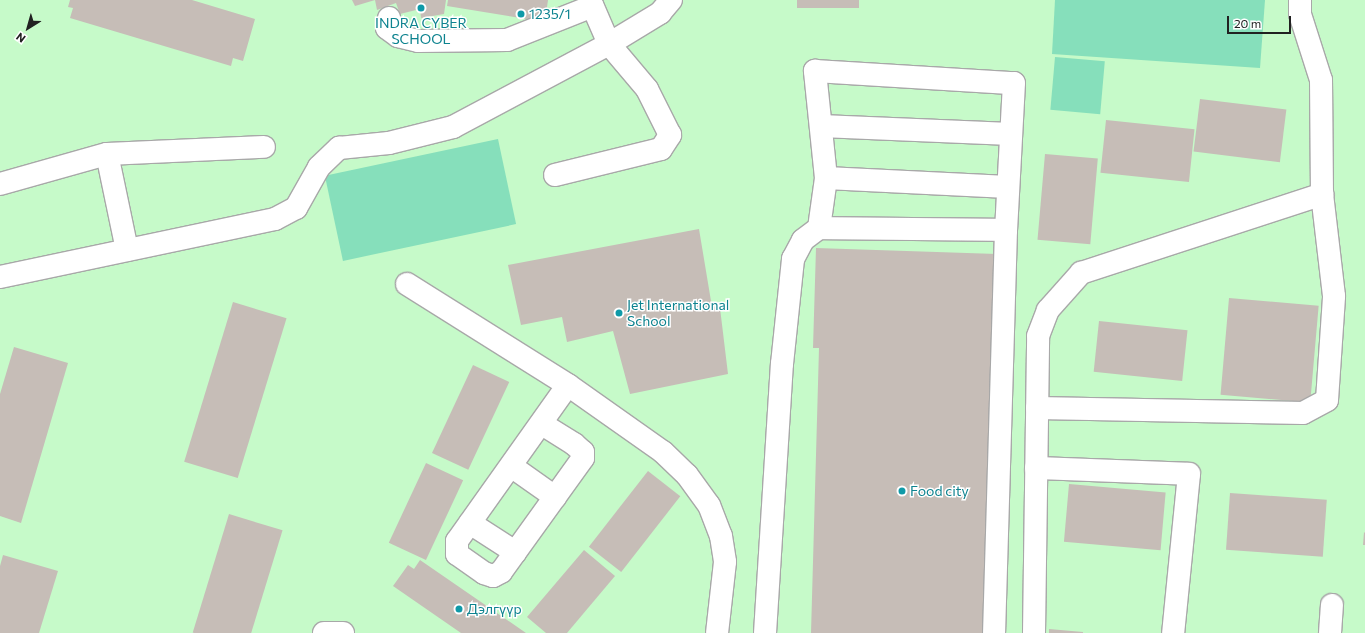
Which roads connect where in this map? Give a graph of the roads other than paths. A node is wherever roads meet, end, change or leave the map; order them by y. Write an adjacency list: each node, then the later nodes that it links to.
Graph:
1 (671, 0): 5 (street)
2 (1300, 0): 14 (street)
3 (592, 3): 4 (street); 5 (street)
4 (389, 18)
5 (609, 44): 10 (street); 17 (street)
6 (821, 126): 7 (street); 7 (street); 11 (street)
7 (1011, 134): 13 (street)
8 (264, 147): 9 (street)
9 (107, 154): 12 (street); 17 (street)
10 (555, 175)
11 (826, 178): 13 (street); 15 (street)
12 (0, 184)
13 (1008, 187): 16 (street)
14 (1322, 194): 21 (street); 21 (street)
15 (819, 228): 16 (street); 32 (street)
16 (1006, 230): 33 (street)
17 (127, 250): 18 (street)
18 (0, 277)
19 (407, 284): 20 (street)
20 (568, 385): 22 (street); 31 (street)
21 (1037, 408): 24 (street)
22 (542, 424): 23 (street); 25 (street)
23 (511, 466): 25 (street); 26 (street)
24 (1036, 468): 34 (street); 35 (street)
25 (555, 497): 27 (street)
26 (470, 523): 27 (street); 27 (street)
27 (515, 552)
28 (1332, 604): 36 (street)
29 (324, 633): 30 (street)
30 (343, 633)
31 (717, 633)
32 (765, 633)
33 (994, 633)
34 (1034, 633)
35 (1174, 633)
36 (1330, 633)

